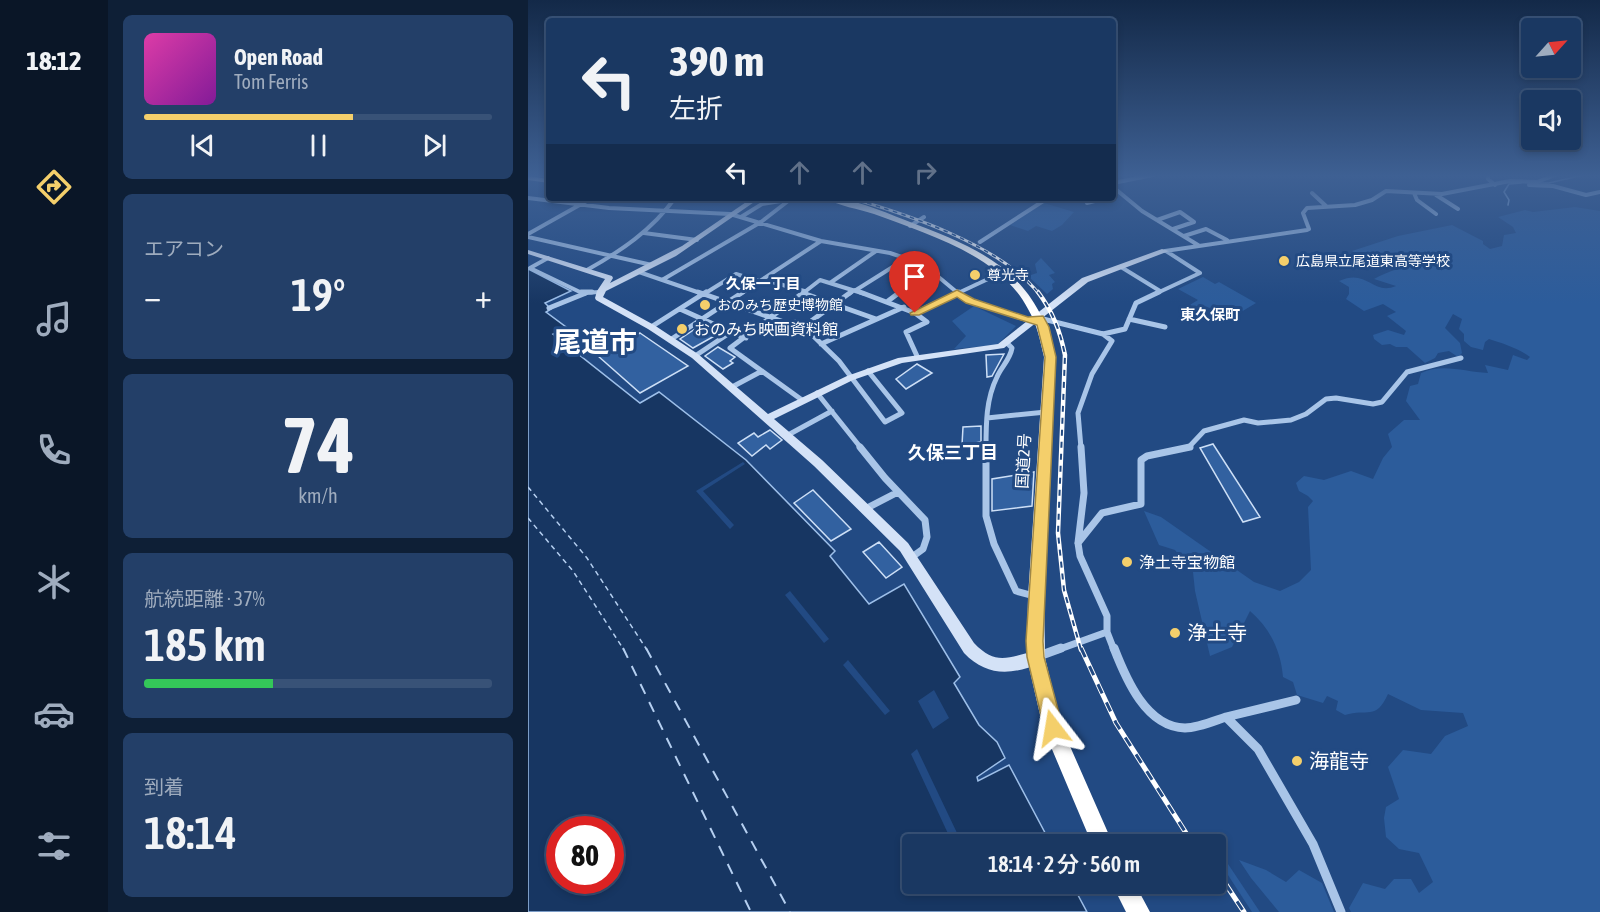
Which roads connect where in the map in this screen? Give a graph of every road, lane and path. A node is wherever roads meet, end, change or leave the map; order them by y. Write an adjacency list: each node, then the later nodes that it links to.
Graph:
1 (558, 218): 18 (street)
2 (659, 218): 17 (street)
3 (725, 218): 20 (street)
4 (743, 218): 14 (street)
5 (767, 218): 14 (street)
6 (886, 218): 15 (highway, 国道2号)
7 (923, 218): 15 (street)
8 (1017, 218): 23 (street)
9 (1154, 218): 13 (street)
10 (1164, 218): 13 (street)
11 (1188, 218): 16 (street)
12 (1305, 218): 21 (street)
13 (1157, 220): 16 (street)
14 (761, 222): 22 (street); 38 (street)
15 (910, 226): 23 (highway, 国道2号)
16 (1173, 229): 19 (street)
17 (644, 232): 20 (street); 28 (street)
18 (528, 235): 28 (street)
19 (1184, 236): 21 (street); 24 (street)
20 (697, 240): 31 (street)
21 (1228, 240): 24 (street)
22 (821, 241): 25 (street); 40 (street)
23 (973, 245): 35 (highway, 国道2号)
24 (1198, 245): 26 (street)
25 (876, 251): 30 (street); 41 (street)
26 (1165, 251): 32 (street); 43 (street)
27 (528, 252): 29 (street)
28 (614, 255): 31 (street); 33 (street)
29 (548, 258): 33 (street); 46 (street)
30 (907, 258): 36 (street); 42 (street)
31 (653, 266): 34 (street)
32 (1121, 267): 43 (street); 60 (street)
33 (587, 270): 37 (street)
34 (639, 272): 38 (street); 39 (street)
35 (1003, 272): 47 (street); 60 (highway, 国道2号)
36 (938, 274): 47 (street); 49 (street)
37 (609, 278): 39 (street); 44 (street)
38 (662, 280): 48 (street)
39 (622, 281): 44 (street)
40 (763, 281): 45 (street); 48 (street); 50 (street)
41 (830, 283): 42 (street); 45 (street)
42 (855, 290): 49 (street); 51 (street)
43 (1160, 291): 57 (street)
44 (600, 292): 46 (street); 61 (street)
45 (803, 292): 51 (street); 56 (street)
46 (587, 293): 53 (street)
47 (957, 293): 55 (street); 60 (street)
48 (703, 294): 50 (street); 54 (street)
49 (888, 301): 52 (street)
50 (730, 303): 56 (street); 58 (street)
51 (835, 304): 59 (street); 62 (street)
52 (905, 306): 55 (street); 59 (street)
53 (549, 308)
54 (680, 309): 58 (street); 61 (street)
55 (915, 313): 71 (street)
56 (772, 317): 62 (street); 66 (street)
57 (1129, 319): 63 (street); 65 (street)
58 (704, 320): 64 (street); 67 (street)
59 (876, 320): 69 (street)
60 (1037, 320): 65 (street); 68 (street); 80 (highway, 国道2号)
61 (651, 327): 67 (street)
62 (803, 327): 69 (street)
63 (1165, 327)
64 (731, 332): 66 (street); 70 (street)
65 (1104, 334): 86 (street)
66 (746, 338): 73 (street)
67 (670, 340): 70 (street)
68 (1007, 342): 71 (street); 82 (street)
69 (821, 344): 75 (street)
70 (695, 356): 76 (street)
71 (917, 356): 74 (street)
72 (1461, 358): 86 (street)
73 (762, 370): 76 (street); 78 (street)
74 (867, 371): 75 (street); 75 (street)
75 (850, 378): 77 (street)
76 (732, 387): 81 (street)
77 (817, 393): 78 (street); 79 (street)
78 (802, 400): 81 (street)
79 (832, 411): 83 (street); 84 (street)
80 (1046, 412): 82 (street); 88 (highway, 国道2号)
81 (768, 418): 83 (street)
82 (987, 418): 88 (street)
83 (788, 435): 85 (street)
84 (898, 492): 85 (street); 87 (street)
85 (865, 509): 87 (street)
86 (1078, 543): 89 (street)
87 (912, 557): 90 (street)
88 (1036, 597): 90 (highway, 国道2号)
89 (1107, 632): 90 (street); 92 (street)
90 (1035, 657): 93 (highway, 国道2号)
91 (1296, 700): 92 (street)
92 (1226, 717): 96 (street)
93 (1099, 834)
94 (1129, 894): 95 (highway)
95 (1139, 912)
96 (1341, 912)

